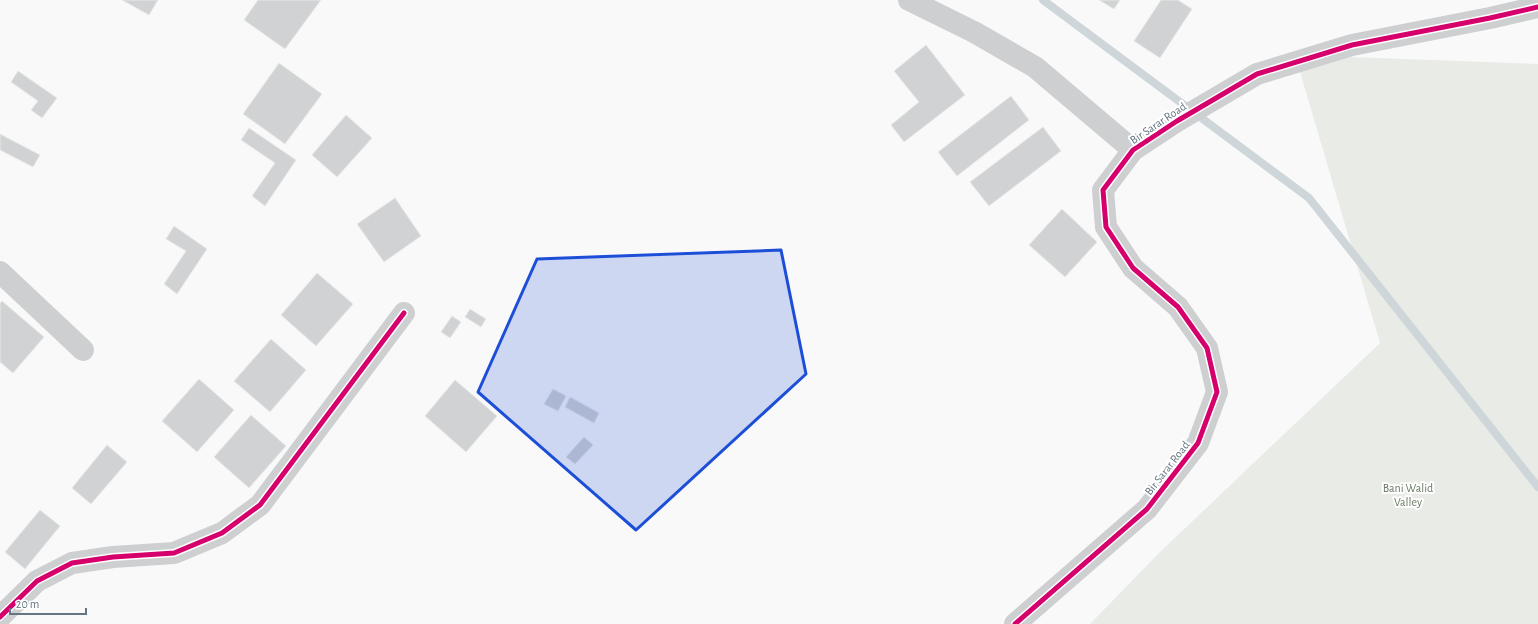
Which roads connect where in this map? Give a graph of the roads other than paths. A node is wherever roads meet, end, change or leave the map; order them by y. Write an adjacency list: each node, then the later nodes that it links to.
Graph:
1 (909, 0): 3 (street)
2 (1538, 6): 3 (street, Bir Sarar Road)
3 (1133, 150): 8 (street, Bir Sarar Road)
4 (0, 272): 6 (street)
5 (404, 313): 7 (street)
6 (83, 350)
7 (0, 617)
8 (1015, 624)

